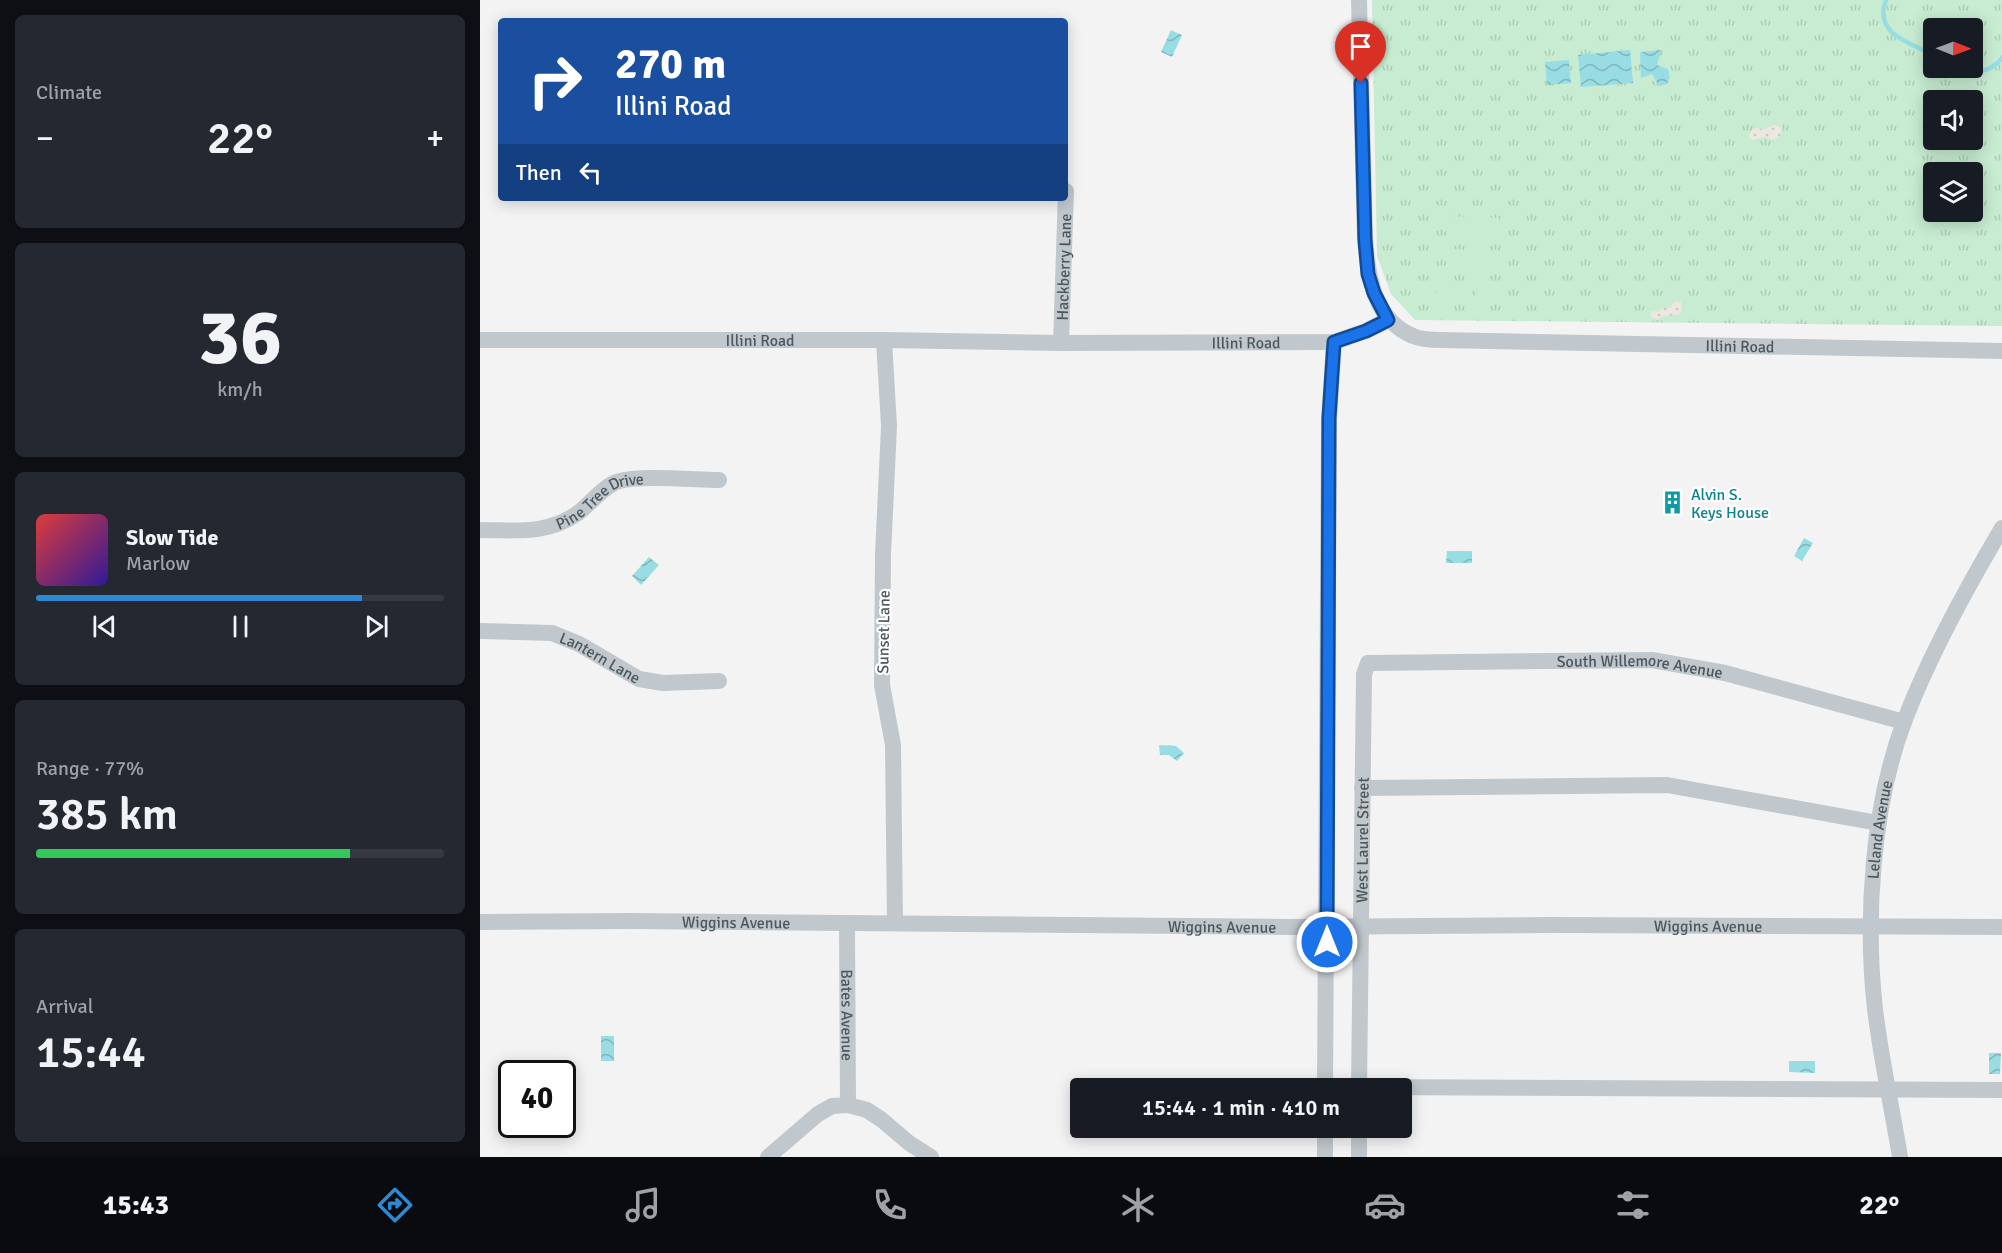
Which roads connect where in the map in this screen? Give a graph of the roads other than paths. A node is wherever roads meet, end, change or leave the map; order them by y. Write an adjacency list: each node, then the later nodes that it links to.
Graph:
1 (1359, 0): 3 (street)
2 (1066, 201): 7 (street, Hackberry Lane)
3 (1388, 320): 6 (street, Illini Road); 8 (street, Illini Road)
4 (480, 340): 5 (street, Illini Road)
5 (884, 340): 7 (street, Illini Road); 20 (street, Sunset Lane)
6 (1334, 342): 7 (street, Illini Road); 21 (street, West Laurel Street)
7 (1061, 343)
8 (2002, 351)
9 (719, 480): 11 (street, Pine Tree Drive)
10 (2002, 528): 15 (street, Leland Avenue)
11 (480, 530)
12 (480, 632): 14 (street, Lantern Lane)
13 (1368, 663): 15 (street, South Willemore Avenue); 16 (street, West Laurel Street)
14 (718, 681)
15 (1904, 722): 17 (street, Leland Avenue)
16 (1362, 788): 17 (street); 22 (street, West Laurel Street)
17 (1878, 823): 23 (street, Leland Avenue)
18 (480, 922): 19 (street, Wiggins Avenue)
19 (846, 923): 20 (street, Wiggins Avenue); 30 (street, Bates Avenue)
20 (895, 924): 21 (street, Wiggins Avenue)
21 (1327, 927): 22 (street, Wiggins Avenue); 25 (street, West Laurel Street)
22 (1360, 927): 23 (street, Wiggins Avenue); 26 (street, West Laurel Street)
23 (1871, 927): 24 (street, Wiggins Avenue); 28 (street, Leland Avenue)
24 (2002, 927)
25 (1325, 1078)
26 (1359, 1078)
27 (1412, 1088): 28 (street)
28 (1889, 1089): 29 (street); 37 (street, Leland Avenue)
29 (2002, 1090)
30 (848, 1105): 33 (street); 34 (street)
31 (1325, 1138): 35 (street)
32 (1359, 1138): 36 (street)
33 (768, 1157)
34 (931, 1157)
35 (1324, 1157)
36 (1359, 1157)
37 (1900, 1157)

